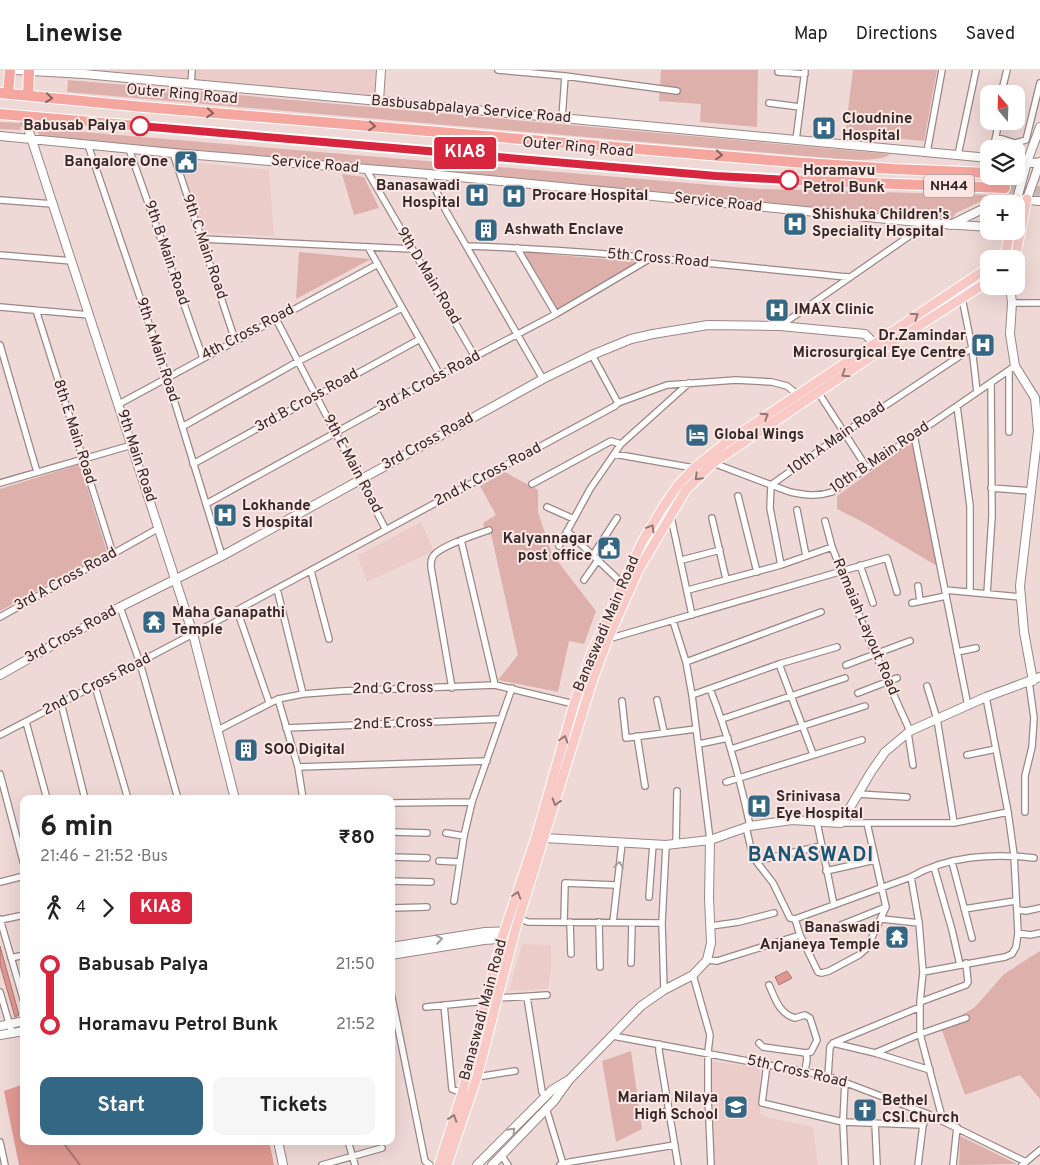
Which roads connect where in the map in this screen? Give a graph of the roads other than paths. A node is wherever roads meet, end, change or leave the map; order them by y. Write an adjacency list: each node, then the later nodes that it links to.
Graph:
1 (10, 70): 18 (highway)
2 (15, 70): 9 (street, Basbusabpalaya Service Road)
3 (192, 70): 15 (street)
4 (380, 70): 20 (street)
5 (498, 70): 13 (street)
6 (942, 70): 37 (street)
7 (976, 70): 39 (street)
8 (1007, 70): 16 (street)
9 (29, 72): 10 (street, Basbusabpalaya Service Road); 19 (highway)
10 (84, 72): 15 (street, Basbusabpalaya Service Road)
11 (778, 72): 12 (street)
12 (805, 72): 22 (street)
13 (565, 76): 17 (street); 25 (street)
14 (1040, 83): 34 (street)
15 (191, 84): 20 (street, Basbusabpalaya Service Road)
16 (1003, 85)
17 (677, 92)
18 (4, 93): 19 (highway, Outer Ring Road / NH44)
19 (28, 95): 44 (highway, Outer Ring Road / NH44, one-way to 44)
20 (379, 101): 25 (street, Basbusabpalaya Service Road)
21 (769, 104): 22 (street)
22 (800, 107): 31 (street)
23 (0, 114): 24 (highway, Outer Ring Road / NH44)
24 (24, 116): 30 (street, 9th Main Road); 46 (highway, Outer Ring Road / NH44)
25 (562, 118): 31 (street, Basbusabpalaya Service Road)
26 (1040, 127): 41 (street)
27 (996, 130): 29 (street)
28 (0, 136): 30 (street, Service Road)
29 (996, 137): 32 (street); 33 (street)
30 (32, 139): 35 (street, Service Road); 52 (street, 9th Main Road)
31 (796, 140): 37 (street, Basbusabpalaya Service Road)
32 (995, 140)
33 (1002, 140)
34 (1024, 140)
35 (88, 145): 36 (street, Service Road); 93 (street, 9th A Main Road)
36 (129, 149): 38 (street, Service Road); 89 (street, 9th B Main Road)
37 (927, 152): 39 (street, Basbusabpalaya Service Road)
38 (173, 154): 43 (street, Service Road); 57 (street, 9th C Main Road)
39 (958, 155): 40 (street, Basbusabpalaya Service Road)
40 (980, 157)
41 (1027, 162): 42 (street); 47 (street)
42 (1040, 163): 50 (street)
43 (366, 169): 45 (street, Service Road); 61 (street, 9th D Main Road)
44 (980, 173)
45 (428, 174): 54 (street, Service Road); 58 (street)
46 (1005, 188)
47 (1019, 195)
48 (0, 200): 52 (street)
49 (1025, 200): 50 (street)
50 (1028, 200): 51 (street); 62 (main road)
51 (1040, 201)
52 (53, 204): 65 (street, 9th Main Road)
53 (980, 210): 55 (street)
54 (928, 223): 55 (street, Service Road); 68 (street)
55 (950, 225): 56 (street, Service Road)
56 (980, 227)
57 (202, 239): 59 (street); 83 (street, 9th C Main Road)
58 (467, 246): 60 (street, 5th Cross Road); 81 (street)
59 (368, 247): 61 (street); 66 (street)
60 (517, 248): 64 (street, 5th Cross Road); 77 (street)
61 (412, 249): 88 (street, 9th D Main Road)
62 (1017, 250)
63 (0, 255): 65 (street)
64 (651, 258): 68 (street, 5th Cross Road); 77 (street, 3rd A Cross Road)
65 (72, 261): 78 (street, 9th Main Road)
66 (378, 264): 75 (street); 79 (street, 4th Cross Road)
67 (980, 273): 85 (main road, Banaswadi Main Road, one-way to 67)
68 (848, 277): 80 (street)
69 (980, 287): 71 (main road, Banaswadi Main Road)
70 (1011, 295): 72 (street)
71 (962, 298): 85 (main road, Banaswadi Main Road); 86 (street)
72 (1012, 303): 73 (street); 91 (street)
73 (1040, 303)
74 (0, 307): 76 (street)
75 (402, 308): 82 (street); 90 (street)
76 (36, 310): 78 (street); 113 (street, 8th E Main Road)
77 (556, 314): 81 (street, 3rd A Cross Road)
78 (89, 315): 102 (street, 9th Main Road)
79 (276, 319): 83 (street, 4th Cross Road); 90 (street, 9th E Main Road)
80 (780, 326): 85 (street, 3rd Cross Road); 87 (street, 3rd Cross Road)
81 (518, 335): 88 (street, 3rd A Cross Road); 94 (street)
82 (420, 339): 92 (street); 100 (street, 3rd B Cross Road)
83 (235, 340): 89 (street, 4th Cross Road)
84 (0, 345): 119 (street)
85 (878, 347): 97 (main road, Banaswadi Main Road, one-way to 97); 99 (main road, Banaswadi Main Road)
86 (972, 348): 98 (street); 108 (street, 10th A Main Road)
87 (592, 355): 94 (street, 3rd Cross Road); 101 (street)
88 (475, 357): 92 (street, 3rd A Cross Road)
89 (203, 358): 93 (street, 4th Cross Road)
90 (297, 362): 100 (street, 9th E Main Road); 104 (street)
91 (1012, 368): 96 (street, 10th B Main Road); 105 (street); 106 (street)
92 (440, 375): 107 (street, 3rd A Cross Road)
93 (166, 377): 102 (street, 4th Cross Road); 104 (street, 9th A Main Road)
94 (543, 379): 120 (street, 3rd Cross Road)
95 (690, 382): 99 (street, 2nd K Cross Road); 101 (street, 2nd K Cross Road); 111 (street)
96 (990, 383): 98 (street, 10th B Main Road); 124 (street)
97 (818, 392): 108 (street); 114 (main road, Banaswadi Main Road)
98 (977, 392): 103 (street, 10th B Main Road)
99 (798, 395): 114 (main road, Banaswadi Main Road, one-way to 99)
100 (315, 397): 107 (street, 9th E Main Road); 115 (street, 3rd B Cross Road)
101 (618, 403): 136 (street, 2nd K Cross Road)
102 (118, 404): 110 (street, 9th Main Road)
103 (957, 406): 109 (street, 10th B Main Road); 160 (street)
104 (182, 427): 115 (street, 9th A Main Road)
105 (1039, 431): 116 (street)
106 (1009, 432)
107 (336, 433): 120 (street, 9th E Main Road); 127 (street, 3rd A Cross Road)
108 (844, 433): 118 (street); 123 (street, 10th A Main Road)
109 (914, 435): 118 (street, 10th B Main Road); 162 (street)
110 (132, 444): 113 (street); 135 (street, 9th Main Road)
111 (621, 444): 112 (street); 122 (street)
112 (614, 454): 117 (street); 133 (street)
113 (83, 459): 119 (street); 143 (street, 8th E Main Road)
114 (708, 461): 117 (main road, Banaswadi Main Road); 123 (street, 10th B Main Road); 130 (main road, Banaswadi Main Road, one-way to 130)
115 (194, 464): 127 (street, 9th A Main Road)
116 (1037, 464): 125 (street)
117 (694, 468): 156 (main road, Banaswadi Main Road, one-way to 117)
118 (867, 468): 123 (street, 10th B Main Road)
119 (37, 472): 121 (street)
120 (360, 479): 136 (street, 9th E Main Road); 144 (street, 3rd Cross Road)
121 (0, 483)
122 (532, 484)
123 (771, 485): 148 (street, 10th A Main Road)
124 (992, 488): 125 (street); 163 (street)
125 (1031, 492): 164 (street)
126 (738, 496): 152 (street)
127 (206, 504): 144 (street, 9th A Main Road)
128 (547, 507): 133 (street)
129 (796, 510): 145 (street)
130 (671, 517): 147 (street); 175 (main road, Banaswadi Main Road)
131 (617, 518): 146 (street)
132 (712, 518): 142 (street)
133 (574, 519): 138 (street)
134 (825, 520): 141 (street, Ramaiah Layout Road)
135 (159, 528): 143 (street, 3rd A Cross Road); 153 (street, 9th Main Road)
136 (386, 530): 150 (street, 2nd K Cross Road)
137 (489, 530): 139 (street)
138 (568, 530): 140 (street); 146 (street)
139 (461, 540): 191 (street); 194 (street)
140 (560, 546)
141 (832, 547): 145 (street); 151 (street, Ramaiah Layout Road)
142 (720, 550): 147 (street); 155 (street)
143 (113, 554): 172 (street, 3rd A Cross Road)
144 (222, 556): 153 (street, 3rd Cross Road)
145 (806, 556): 148 (street)
146 (595, 558): 154 (street); 156 (street)
147 (682, 560): 159 (street)
148 (780, 565): 152 (street)
149 (860, 565): 151 (street); 161 (street); 166 (street)
150 (311, 571): 158 (street, 2nd K Cross Road); 176 (street)
151 (842, 571): 171 (street); 181 (street, Ramaiah Layout Road)
152 (756, 572): 155 (street)
153 (176, 580): 168 (street, 3rd Cross Road); 174 (street, 9th Main Road)
154 (584, 580)
155 (726, 580): 159 (street)
156 (622, 584): 175 (main road, Banaswadi Main Road)
157 (918, 586): 165 (street)
158 (277, 589): 169 (street, 2nd K Cross Road); 198 (street)
159 (688, 590): 171 (street)
160 (970, 591): 162 (street); 163 (street)
161 (897, 592)
162 (945, 593): 165 (street); 180 (street)
163 (988, 594): 164 (street)
164 (1020, 596): 189 (street)
165 (920, 601): 167 (street)
166 (873, 602)
167 (912, 603)
168 (120, 607): 183 (street); 186 (street, 3rd Cross Road)
169 (237, 610): 174 (street, 2nd K Cross Road); 205 (street)
170 (821, 612): 182 (street)
171 (692, 615): 173 (street)
172 (0, 617)
173 (673, 621): 175 (street); 182 (street)
174 (193, 634): 183 (street, 2nd D Cross Road); 217 (street, 9th Main Road)
175 (604, 637): 207 (main road, Banaswadi Main Road); 258 (main road, Banaswadi Main Road, one-way to 258)
176 (329, 639)
177 (910, 641): 181 (street)
178 (836, 646): 184 (street)
179 (976, 648): 180 (street)
180 (957, 652): 209 (street)
181 (875, 653): 185 (street); 190 (street, Ramaiah Layout Road)
182 (686, 662): 199 (street)
183 (140, 663): 192 (street, 2nd D Cross Road); 241 (street)
184 (779, 664): 196 (street); 200 (street)
185 (846, 665)
186 (0, 675)
187 (845, 678): 200 (street)
188 (897, 678): 190 (street)
189 (1034, 680): 201 (street); 248 (street)
190 (887, 681): 197 (street); 219 (street, Ramaiah Layout Road)
191 (495, 685): 194 (street, 2nd G Cross); 195 (street, 2nd G Cross)
192 (95, 686): 206 (street, 2nd D Cross Road); 240 (street)
193 (927, 686): 212 (street)
194 (452, 688): 198 (street, 2nd G Cross)
195 (512, 688): 207 (street, 2nd G Cross); 211 (street)
196 (710, 689): 199 (street); 210 (street)
197 (858, 693)
198 (303, 694): 202 (street, 2nd G Cross)
199 (692, 695): 216 (street)
200 (791, 697): 210 (street); 214 (street)
201 (986, 697): 209 (street); 226 (street)
202 (278, 699): 205 (street, 2nd G Cross); 215 (street)
203 (657, 700): 218 (street)
204 (622, 701): 221 (street)
205 (269, 702): 217 (street, 2nd G Cross)
206 (61, 703): 213 (street, 2nd D Cross Road); 239 (street)
207 (574, 704): 296 (main road, Banaswadi Main Road, one-way to 207)
208 (865, 706): 214 (street)
209 (968, 706): 212 (street)
210 (722, 718): 222 (street)
211 (501, 719): 215 (street, 2nd E Cross); 229 (street)
212 (937, 719): 219 (street); 252 (street)
213 (26, 722): 220 (street, 2nd D Cross Road); 238 (street)
214 (802, 726): 225 (street); 227 (street)
215 (286, 728): 231 (street)
216 (696, 729): 218 (street); 224 (street)
217 (218, 730): 242 (street, 9th Main Road)
218 (664, 732): 221 (street)
219 (909, 732): 230 (street, Ramaiah Layout Road); 237 (street)
220 (0, 735)
221 (637, 736): 235 (street)
222 (728, 738): 224 (street); 225 (street)
223 (862, 740): 227 (street)
224 (699, 744): 259 (street)
225 (731, 749): 233 (street)
226 (996, 749): 228 (street); 247 (street)
227 (813, 754): 233 (street)
228 (967, 755)
229 (486, 761): 231 (street); 245 (street)
230 (913, 765)
231 (298, 767): 243 (street)
232 (0, 774): 265 (street)
233 (740, 779): 234 (street); 253 (street)
234 (726, 782)
235 (645, 786)
236 (677, 791): 262 (street)
237 (858, 794): 244 (street); 250 (street)
238 (46, 795)
239 (84, 795)
240 (127, 795)
241 (177, 795)
242 (234, 795)
243 (302, 795)
244 (907, 796)
245 (472, 802): 246 (street); 257 (street)
246 (395, 803)
247 (1008, 812): 252 (street); 266 (street)
248 (1025, 812)
249 (817, 822): 250 (street); 253 (street); 264 (street)
250 (842, 823): 251 (street)
251 (867, 823): 252 (street); 270 (street)
252 (954, 823)
253 (748, 827): 259 (street); 272 (street)
254 (395, 832): 255 (street)
255 (427, 833)
256 (446, 833): 257 (street)
257 (464, 836): 273 (street)
258 (544, 838): 260 (street); 296 (main road, Banaswadi Main Road)
259 (710, 840): 262 (street); 306 (street)
260 (622, 843): 261 (street); 282 (street, one-way to 260)
261 (653, 844): 263 (street); 284 (street)
262 (676, 844): 263 (street)
263 (666, 845): 304 (street)
264 (821, 846): 272 (street); 276 (street)
265 (20, 850)
266 (1014, 856): 269 (street); 274 (street); 286 (street)
267 (395, 857): 268 (street)
268 (427, 858)
269 (1034, 858)
270 (875, 860): 276 (street); 283 (street)
271 (439, 861): 273 (street)
272 (756, 861): 297 (street)
273 (460, 862): 285 (street)
274 (952, 862): 275 (street); 292 (street)
275 (934, 867): 278 (street); 321 (street)
276 (826, 871): 287 (street)
277 (20, 877): 280 (street)
278 (910, 877): 283 (street); 305 (street)
279 (395, 881): 281 (street)
280 (0, 882)
281 (430, 882)
282 (616, 885): 300 (street); 302 (street)
283 (881, 887): 287 (street); 289 (street)
284 (649, 897)
285 (454, 901)
286 (1015, 901): 292 (street); 293 (street)
287 (834, 904): 297 (street)
288 (427, 907): 290 (street)
289 (886, 907): 298 (street); 307 (street)
290 (395, 908)
291 (1040, 908): 293 (street)
292 (964, 909): 312 (street)
293 (1018, 910): 308 (street)
294 (774, 913): 306 (street)
295 (20, 916): 299 (street)
296 (515, 918): 300 (street); 310 (main road, Banaswadi Main Road)
297 (794, 919): 311 (street)
298 (882, 919): 305 (street); 311 (street)
299 (0, 920): 317 (street)
300 (567, 922): 301 (street); 315 (street)
301 (599, 922): 302 (street); 322 (street)
302 (613, 922): 303 (street)
303 (632, 923): 304 (street); 319 (street)
304 (662, 923): 327 (street)
305 (919, 923): 323 (street)
306 (711, 926): 318 (street)
307 (831, 929)
308 (1018, 933): 309 (street); 320 (street)
309 (1040, 933)
310 (509, 934): 313 (street, one-way to 310); 314 (street); 331 (main road, Banaswadi Main Road); 332 (main road, Banaswadi Main Road)
311 (800, 935): 318 (street)
312 (972, 938)
313 (395, 946)
314 (395, 954)
315 (570, 954)
316 (20, 956): 317 (street)
317 (11, 958): 326 (street)
318 (707, 960): 324 (street)
319 (631, 963)
320 (966, 963): 321 (street); 333 (street)
321 (960, 965): 323 (street)
322 (600, 968)
323 (923, 972): 333 (street)
324 (693, 975): 327 (street); 349 (street)
325 (769, 985): 350 (street)
326 (20, 988)
327 (664, 990): 345 (street)
328 (0, 992): 339 (street)
329 (547, 995): 330 (street)
330 (527, 997): 331 (street); 361 (street)
331 (498, 998): 357 (main road, Banaswadi Main Road)
332 (486, 1001): 334 (street); 360 (main road, Banaswadi Main Road)
333 (920, 1004): 343 (street); 347 (street)
334 (444, 1005): 335 (street); 360 (street)
335 (426, 1007)
336 (395, 1014): 385 (street)
337 (966, 1018): 343 (street)
338 (20, 1023): 339 (street)
339 (9, 1024): 340 (street); 342 (street)
340 (0, 1026)
341 (20, 1032): 342 (street)
342 (12, 1033): 344 (street)
343 (920, 1034): 351 (street); 353 (street)
344 (0, 1036)
345 (613, 1036): 348 (street, 5th Cross Road); 358 (street)
346 (759, 1043): 350 (street)
347 (833, 1043): 351 (street); 356 (street)
348 (659, 1044): 349 (street, 5th Cross Road); 363 (street)
349 (708, 1052): 352 (street, 5th Cross Road); 393 (street)
350 (806, 1053): 355 (street)
351 (875, 1053): 353 (street)
352 (767, 1064): 355 (street, 5th Cross Road); 367 (street)
353 (930, 1070): 366 (street)
354 (515, 1071): 357 (street)
355 (805, 1071): 356 (street, 5th Cross Road)
356 (828, 1076): 359 (street, 5th Cross Road)
357 (477, 1077): 387 (main road, Banaswadi Main Road)
358 (569, 1080): 361 (street); 362 (street)
359 (845, 1081): 364 (street, 5th Cross Road); 367 (street)
360 (462, 1093): 386 (main road, Banaswadi Main Road, one-way to 360)
361 (546, 1096): 388 (street, one-way to 361)
362 (546, 1108): 377 (street); 391 (street)
363 (670, 1111): 365 (street); 374 (street)
364 (928, 1114): 366 (street, 5th Cross Road); 369 (street)
365 (644, 1115)
366 (944, 1121): 370 (street, 5th Cross Road)
367 (843, 1122): 368 (street); 394 (street)
368 (875, 1123): 369 (street); 395 (street)
369 (923, 1126): 396 (street)
370 (956, 1127): 380 (street, 5th Cross Road); 397 (street)
371 (0, 1142): 381 (street)
372 (279, 1145): 382 (street)
373 (349, 1145): 378 (street)
374 (675, 1145): 379 (street); 392 (street)
375 (382, 1148): 378 (street)
376 (1040, 1150): 380 (street)
377 (501, 1155): 389 (street); 390 (street)
378 (353, 1156): 383 (street); 384 (street)
379 (571, 1163): 391 (street)
380 (1024, 1164)
381 (6, 1165)
382 (283, 1165)
383 (322, 1165)
384 (355, 1165)
385 (430, 1165)
386 (439, 1165)
387 (447, 1165)
388 (477, 1165)
389 (492, 1165)
390 (508, 1165)
391 (562, 1165)
392 (678, 1165)
393 (711, 1165)
394 (845, 1165)
395 (877, 1165)
396 (918, 1165)
397 (953, 1165)

